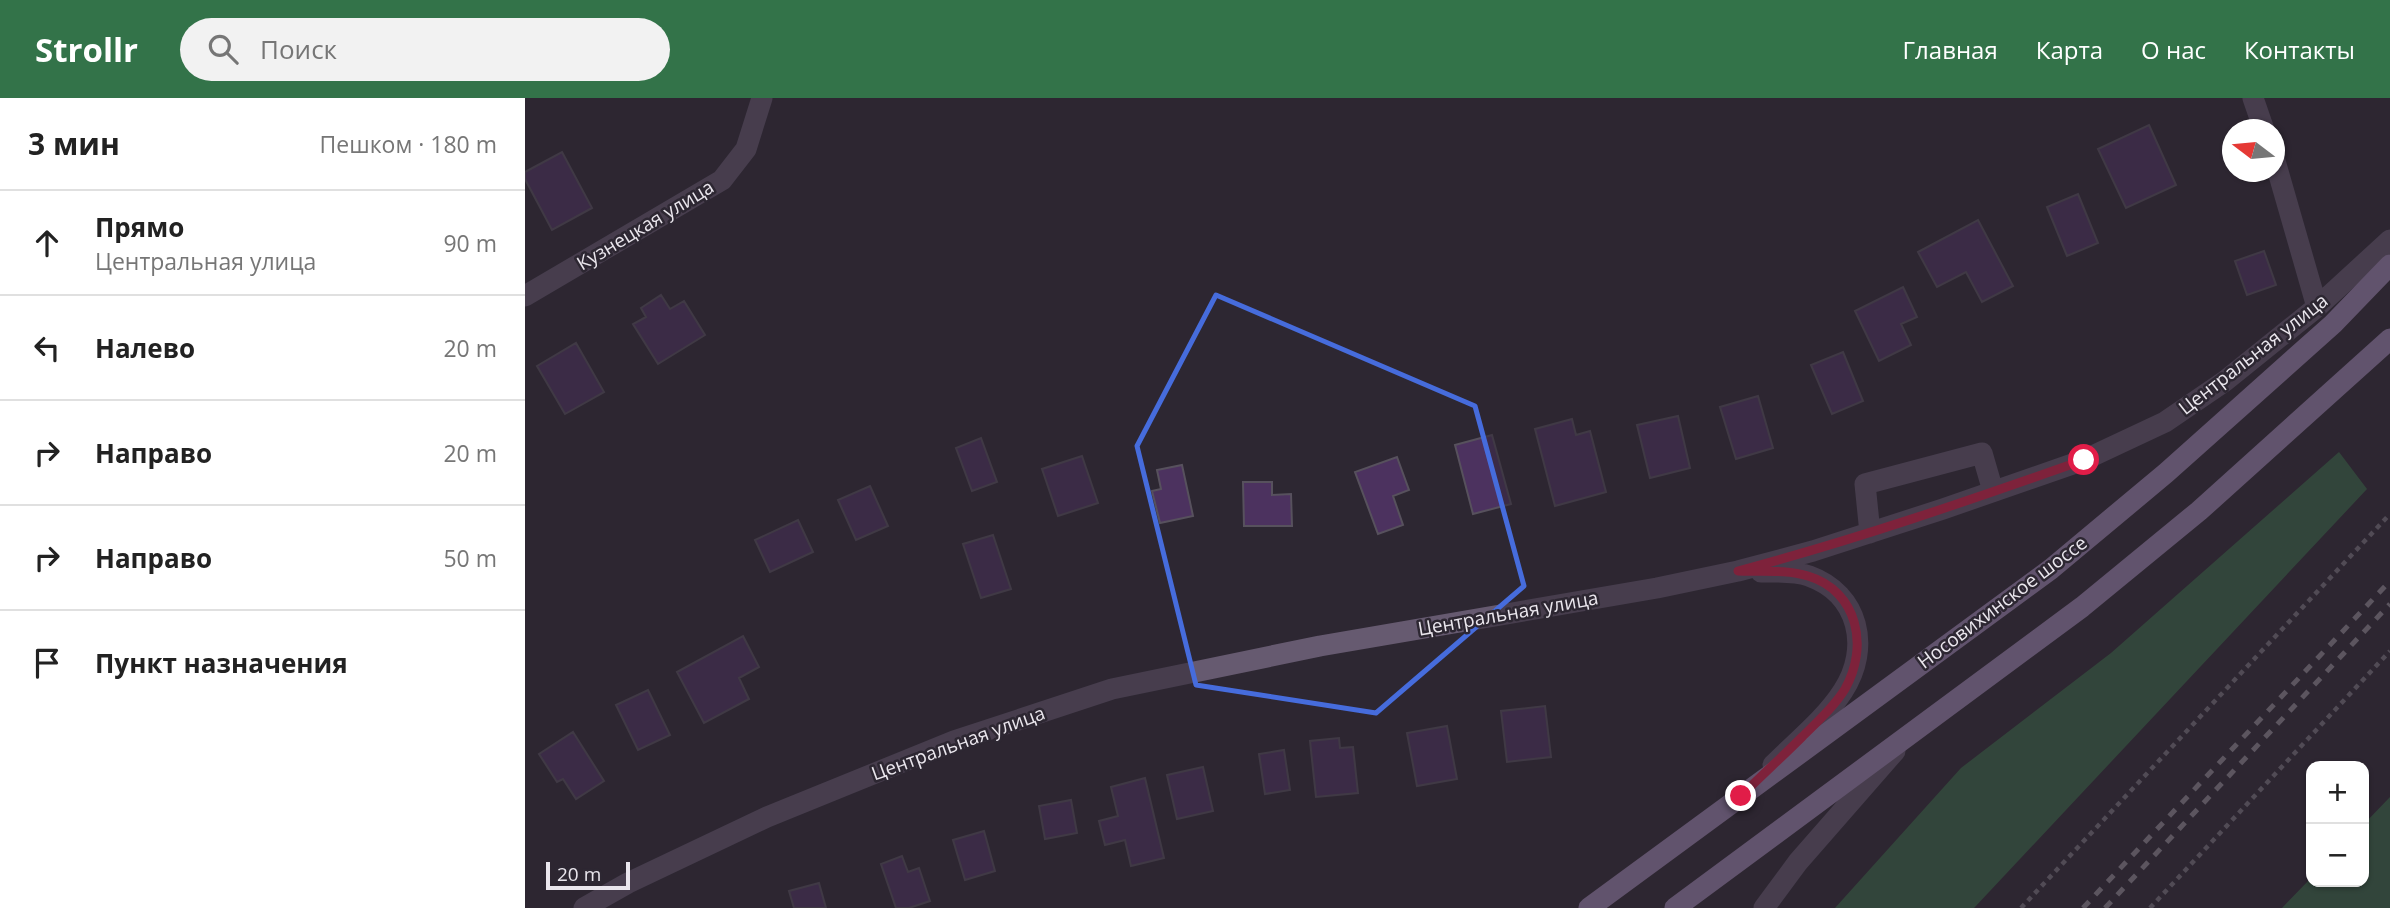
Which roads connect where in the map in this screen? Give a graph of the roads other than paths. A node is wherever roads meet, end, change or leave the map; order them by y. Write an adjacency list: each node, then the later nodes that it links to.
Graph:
1 (762, 98): 7 (street, Кузнецкая улица)
2 (2253, 98): 3 (street)
3 (2261, 119)
4 (2280, 182): 8 (street)
5 (2390, 240): 8 (street, Центральная улица)
6 (2390, 265): 14 (main road, Носовихинское шоссе)
7 (525, 296)
8 (2317, 307): 10 (street, Центральная улица)
9 (2390, 339): 13 (main road)
10 (1993, 491): 11 (street, Центральная улица); 11 (street)
11 (1870, 533): 12 (street, Центральная улица)
12 (1738, 571): 14 (street); 15 (street, Центральная улица)
13 (1904, 740): 17 (main road); 18 (street)
14 (1741, 796): 16 (main road, Носовихинское шоссе)
15 (584, 908)
16 (1589, 908)
17 (1675, 908)
18 (1764, 908)

